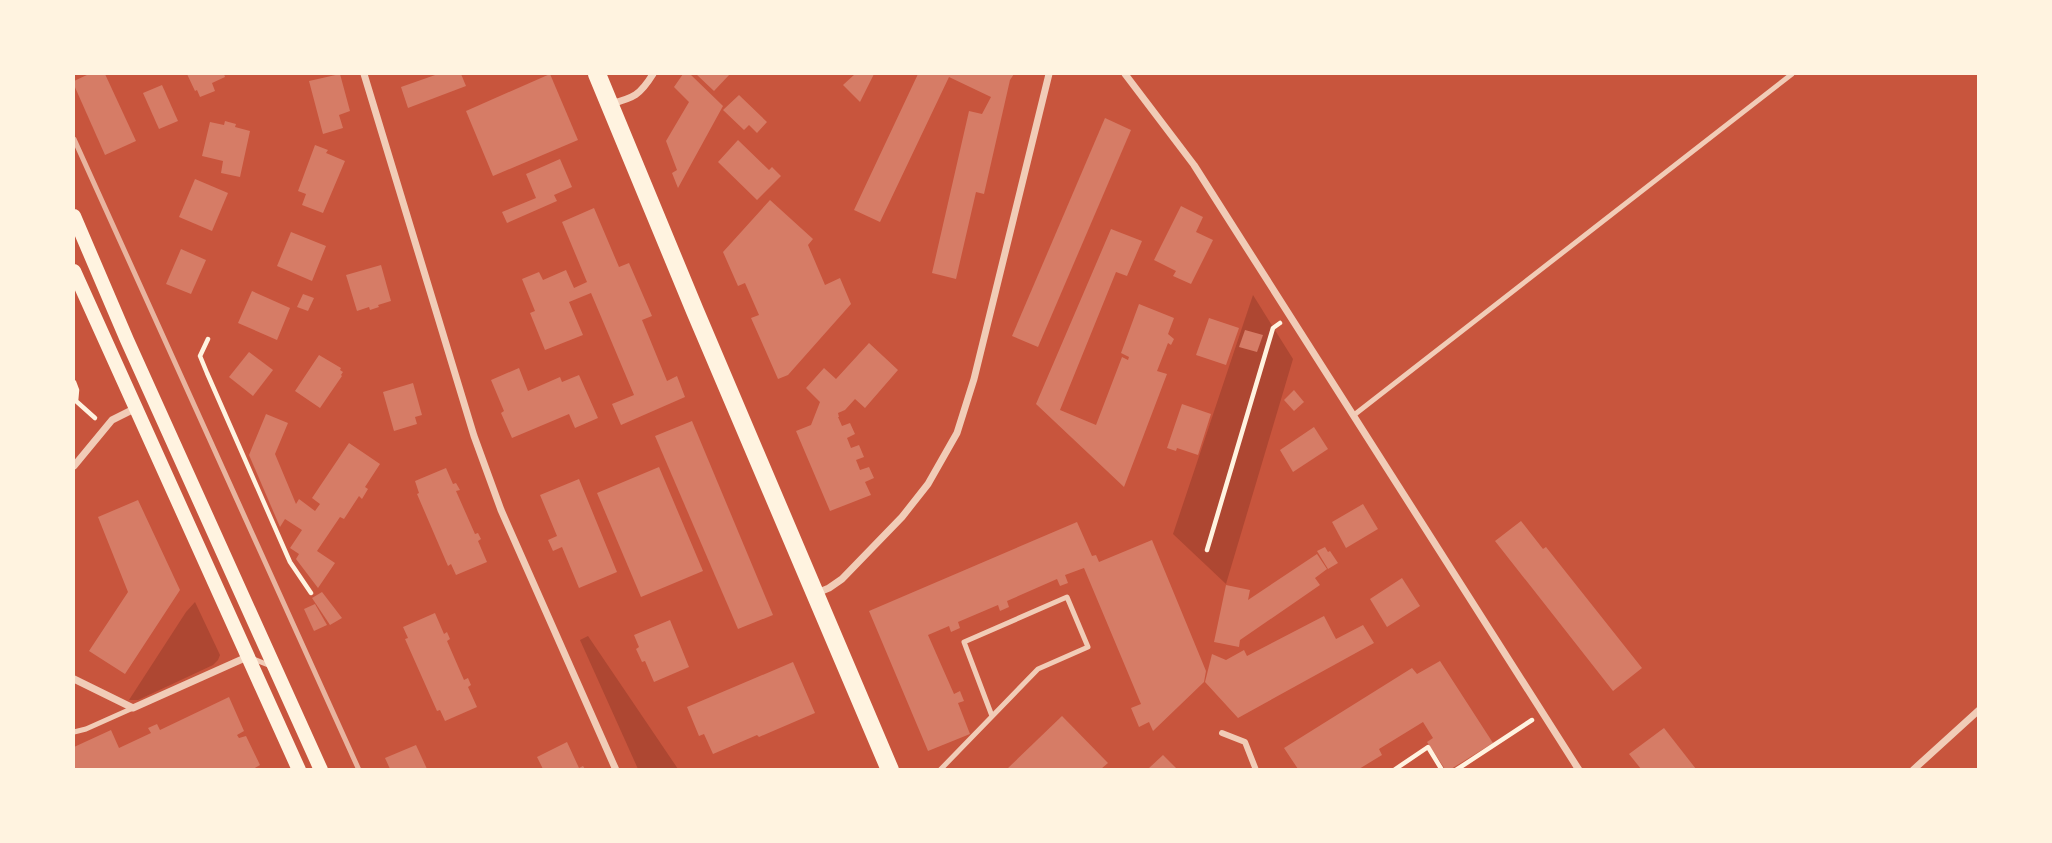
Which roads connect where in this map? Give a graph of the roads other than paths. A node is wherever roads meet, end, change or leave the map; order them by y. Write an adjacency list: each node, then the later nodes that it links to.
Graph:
1 (364, 74): 26 (street)
2 (597, 74): 7 (main road)
3 (653, 74): 7 (street)
4 (1049, 74): 15 (street)
5 (1125, 74): 13 (street)
6 (1792, 74): 13 (lane)
7 (610, 104): 15 (main road)
8 (74, 216): 10 (main road)
9 (76, 280): 10 (main road); 11 (main road)
10 (127, 340): 12 (main road)
11 (136, 408): 12 (lane); 14 (street); 16 (main road)
12 (160, 410): 17 (main road)
13 (1354, 415): 30 (street)
14 (74, 466)
15 (816, 593): 27 (main road)
16 (247, 657): 17 (lane); 19 (street); 24 (main road)
17 (274, 667): 25 (main road)
18 (74, 679): 19 (street)
19 (133, 708): 22 (lane)
20 (1979, 710): 31 (street)
21 (992, 716): 21 (lane); 28 (lane)
22 (74, 732)
23 (1222, 733): 29 (street)
24 (299, 769)
25 (321, 769)
26 (616, 769)
27 (890, 769)
28 (940, 769)
29 (1256, 769)
30 (1579, 769)
31 (1913, 769)

